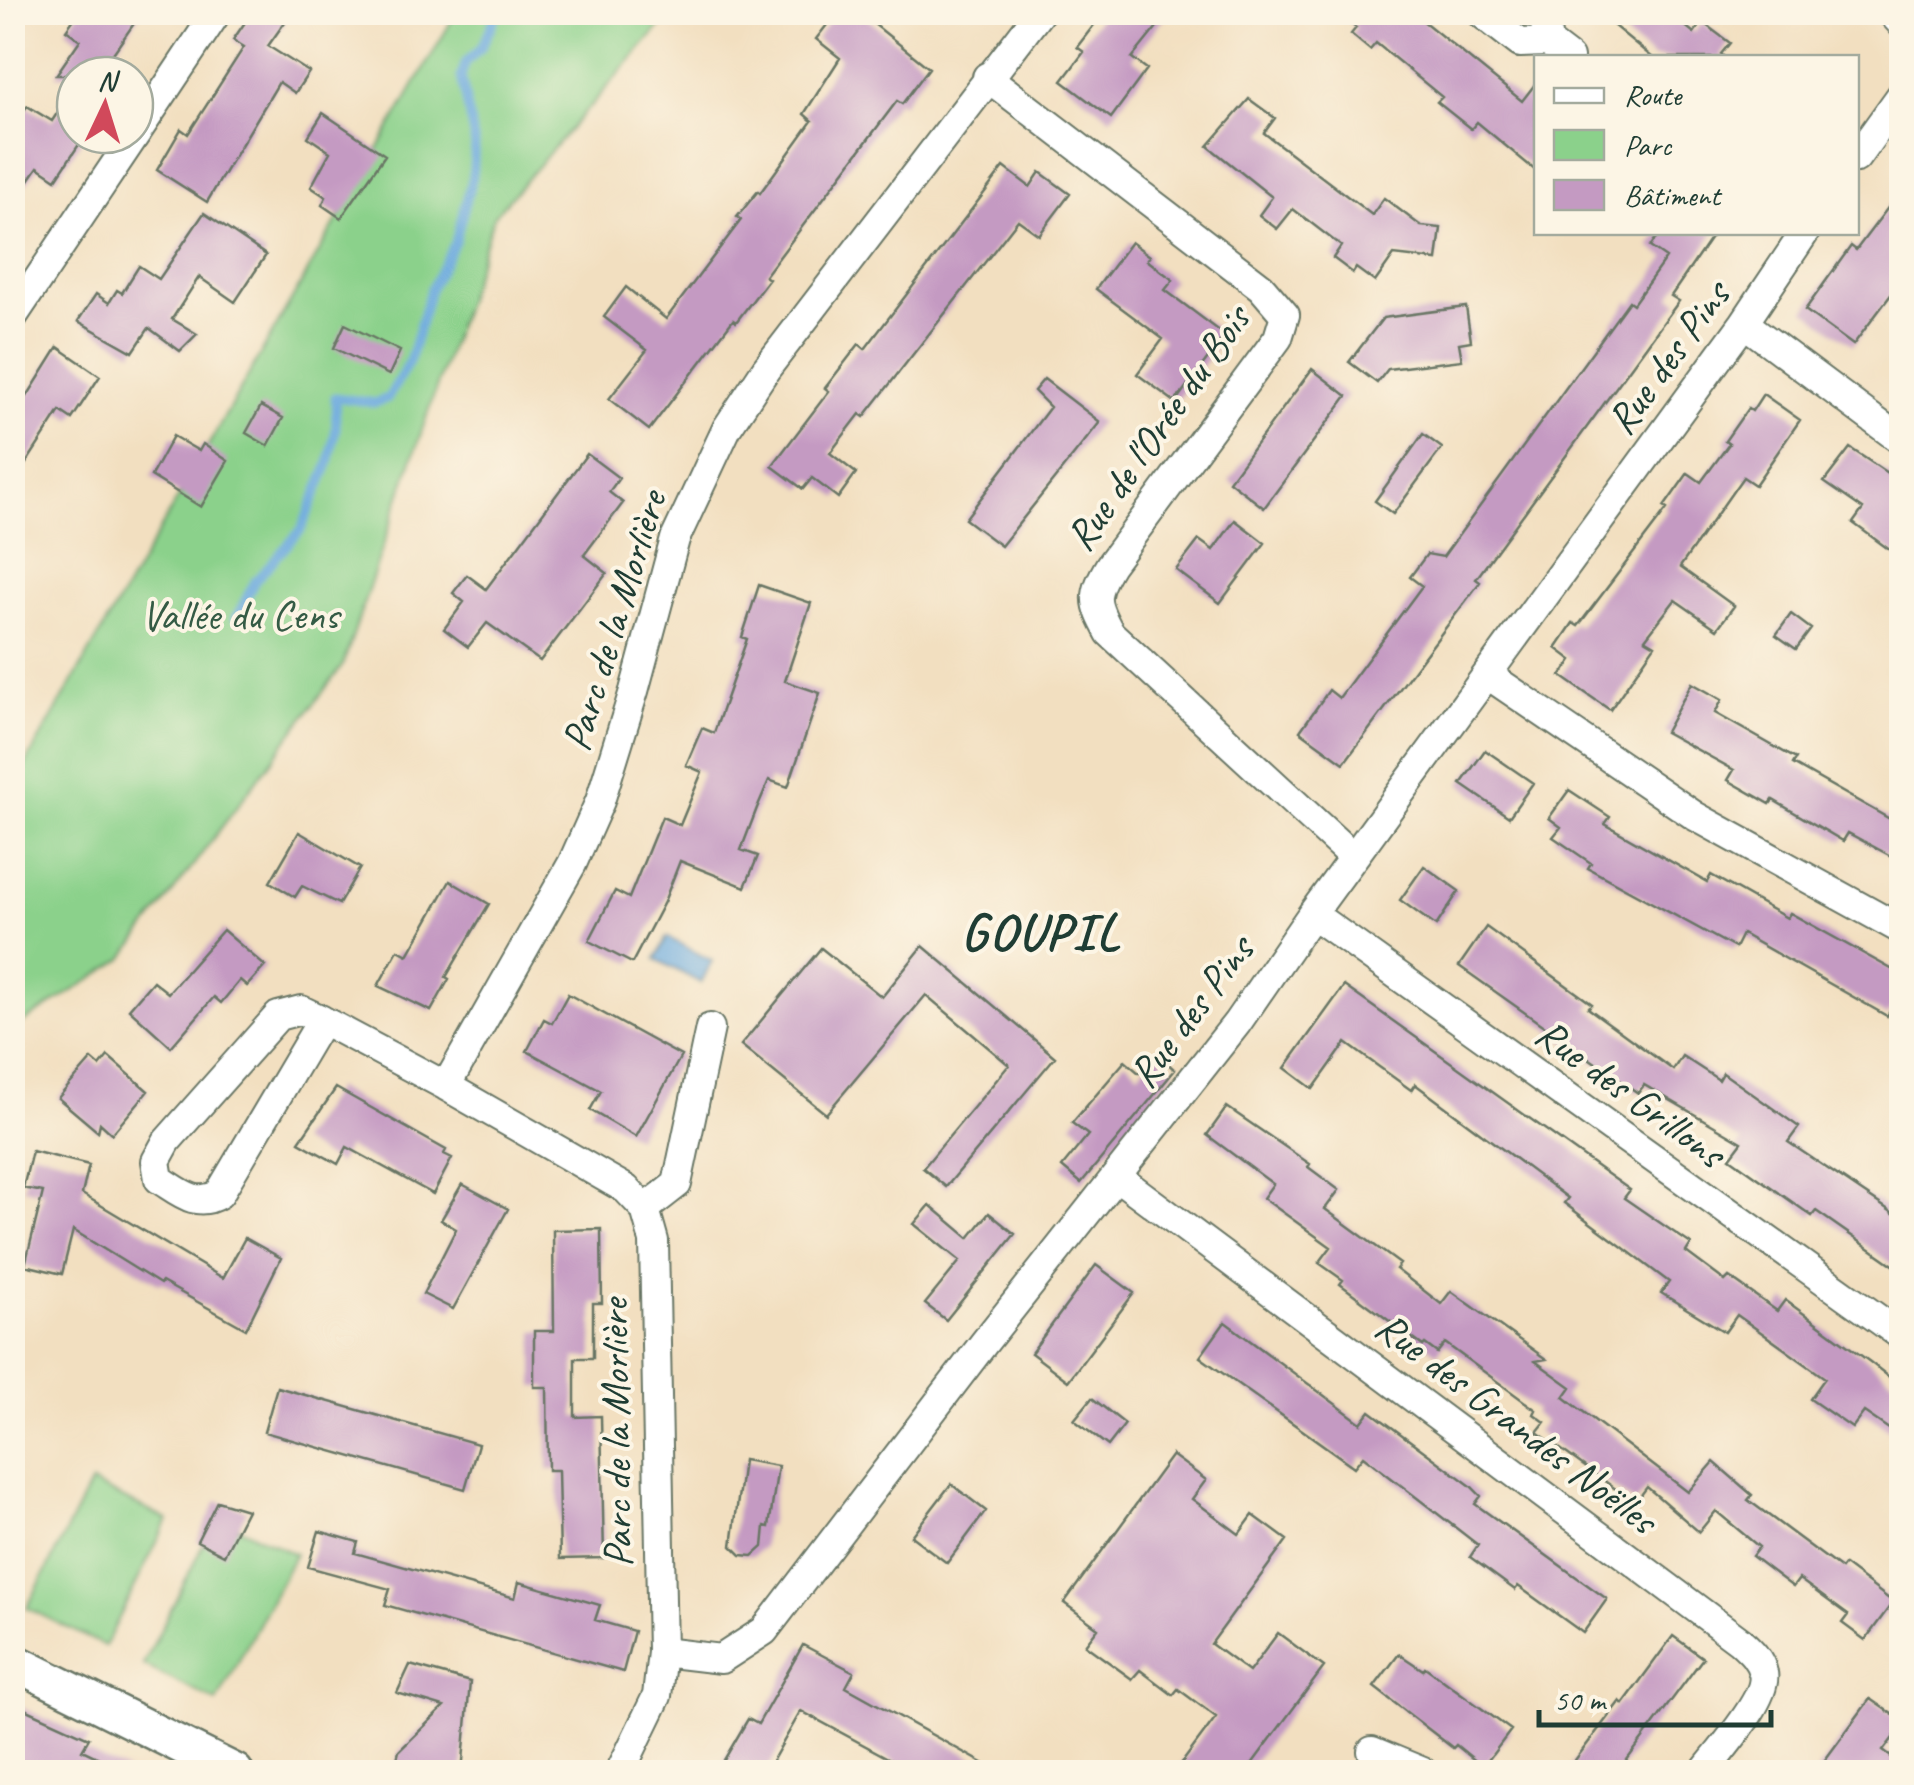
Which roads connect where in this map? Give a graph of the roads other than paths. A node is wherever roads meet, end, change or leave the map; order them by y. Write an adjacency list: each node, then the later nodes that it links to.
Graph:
1 (216, 12): 10 (street)
2 (1040, 12): 8 (street, Parc de la Morlière)
3 (1480, 12): 7 (street)
4 (1539, 12): 7 (street)
5 (1891, 12): 6 (street)
6 (1902, 24)
7 (1558, 50)
8 (987, 77): 18 (street, Rue de l'Orée du Bois); 23 (street, Parc de la Morlière)
9 (1902, 94): 11 (street)
10 (155, 105)
11 (1859, 154)
12 (122, 155): 14 (street)
13 (1800, 235): 15 (street, Rue des Pins)
14 (12, 318)
15 (1744, 323): 16 (street); 17 (street, Rue des Pins)
16 (1902, 441)
17 (1488, 675): 18 (street, Rue des Pins); 20 (street)
18 (1354, 857): 19 (street, Rue des Pins)
19 (1312, 914): 24 (street, Rue des Pins); 26 (street, Rue des Grillons)
20 (1902, 930)
21 (322, 1020): 21 (street); 23 (street)
22 (710, 1028): 25 (street)
23 (446, 1086): 25 (street)
24 (1116, 1176): 27 (street, Rue des Pins); 33 (street, Rue des Grandes Noëlles)
25 (645, 1209): 27 (street, Parc de la Morlière)
26 (1902, 1336)
27 (662, 1652): 31 (street)
28 (12, 1661): 30 (street)
29 (1372, 1750): 32 (street)
30 (235, 1772)
31 (620, 1772)
32 (1424, 1772)
33 (1704, 1772)

